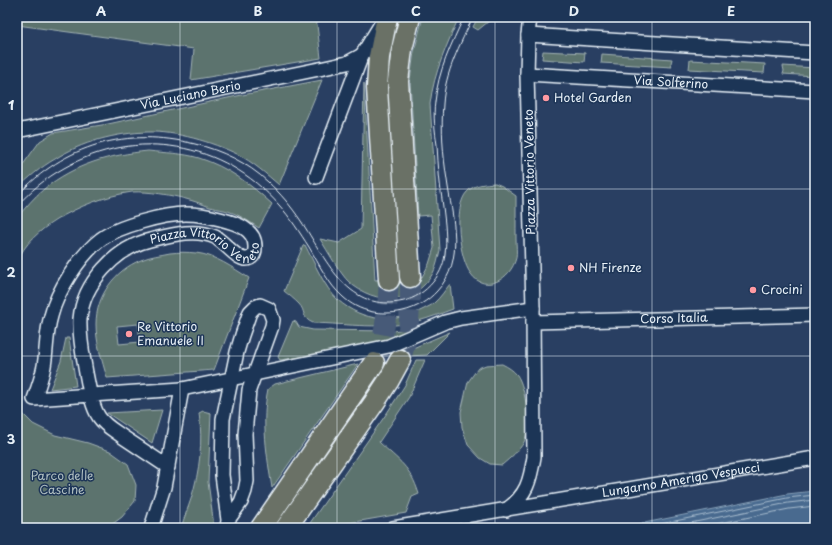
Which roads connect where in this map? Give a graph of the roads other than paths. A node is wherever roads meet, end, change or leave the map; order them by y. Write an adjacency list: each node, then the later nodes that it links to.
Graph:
1 (386, 17): 6 (street); 12 (main road)
2 (530, 17): 4 (street, Piazza Vittorio Veneto)
3 (409, 21): 11 (main road)
4 (528, 35): 5 (street); 7 (street, Piazza Vittorio Veneto)
5 (815, 53)
6 (362, 55): 9 (street, Via Luciano Berio); 10 (street)
7 (527, 74): 8 (street, Via Solferino); 13 (street, Piazza Vittorio Veneto)
8 (815, 91)
9 (17, 131)
10 (316, 177)
11 (410, 277)
12 (389, 280)
13 (533, 308): 15 (street, Piazza Vittorio Veneto); 18 (street, Piazza Vittorio Veneto)
14 (815, 315): 15 (street, Corso Italia)
15 (533, 322): 24 (street, Piazza Vittorio Veneto)
16 (400, 360): 28 (main road)
17 (374, 363): 27 (main road)
18 (254, 374): 19 (street, Piazza Vittorio Veneto); 19 (street); 25 (street)
19 (231, 378): 20 (street, Piazza Vittorio Veneto); 25 (street)
20 (182, 389): 21 (street, Piazza Vittorio Veneto); 23 (street)
21 (91, 396): 21 (street, Piazza Vittorio Veneto); 23 (street, Piazza Vittorio Veneto)
22 (815, 458): 24 (street, Lungarno Amerigo Vespucci)
23 (168, 467): 26 (street)
24 (506, 510): 29 (street)
25 (228, 524)
26 (151, 528)
27 (261, 528)
28 (286, 528)
29 (393, 528)

